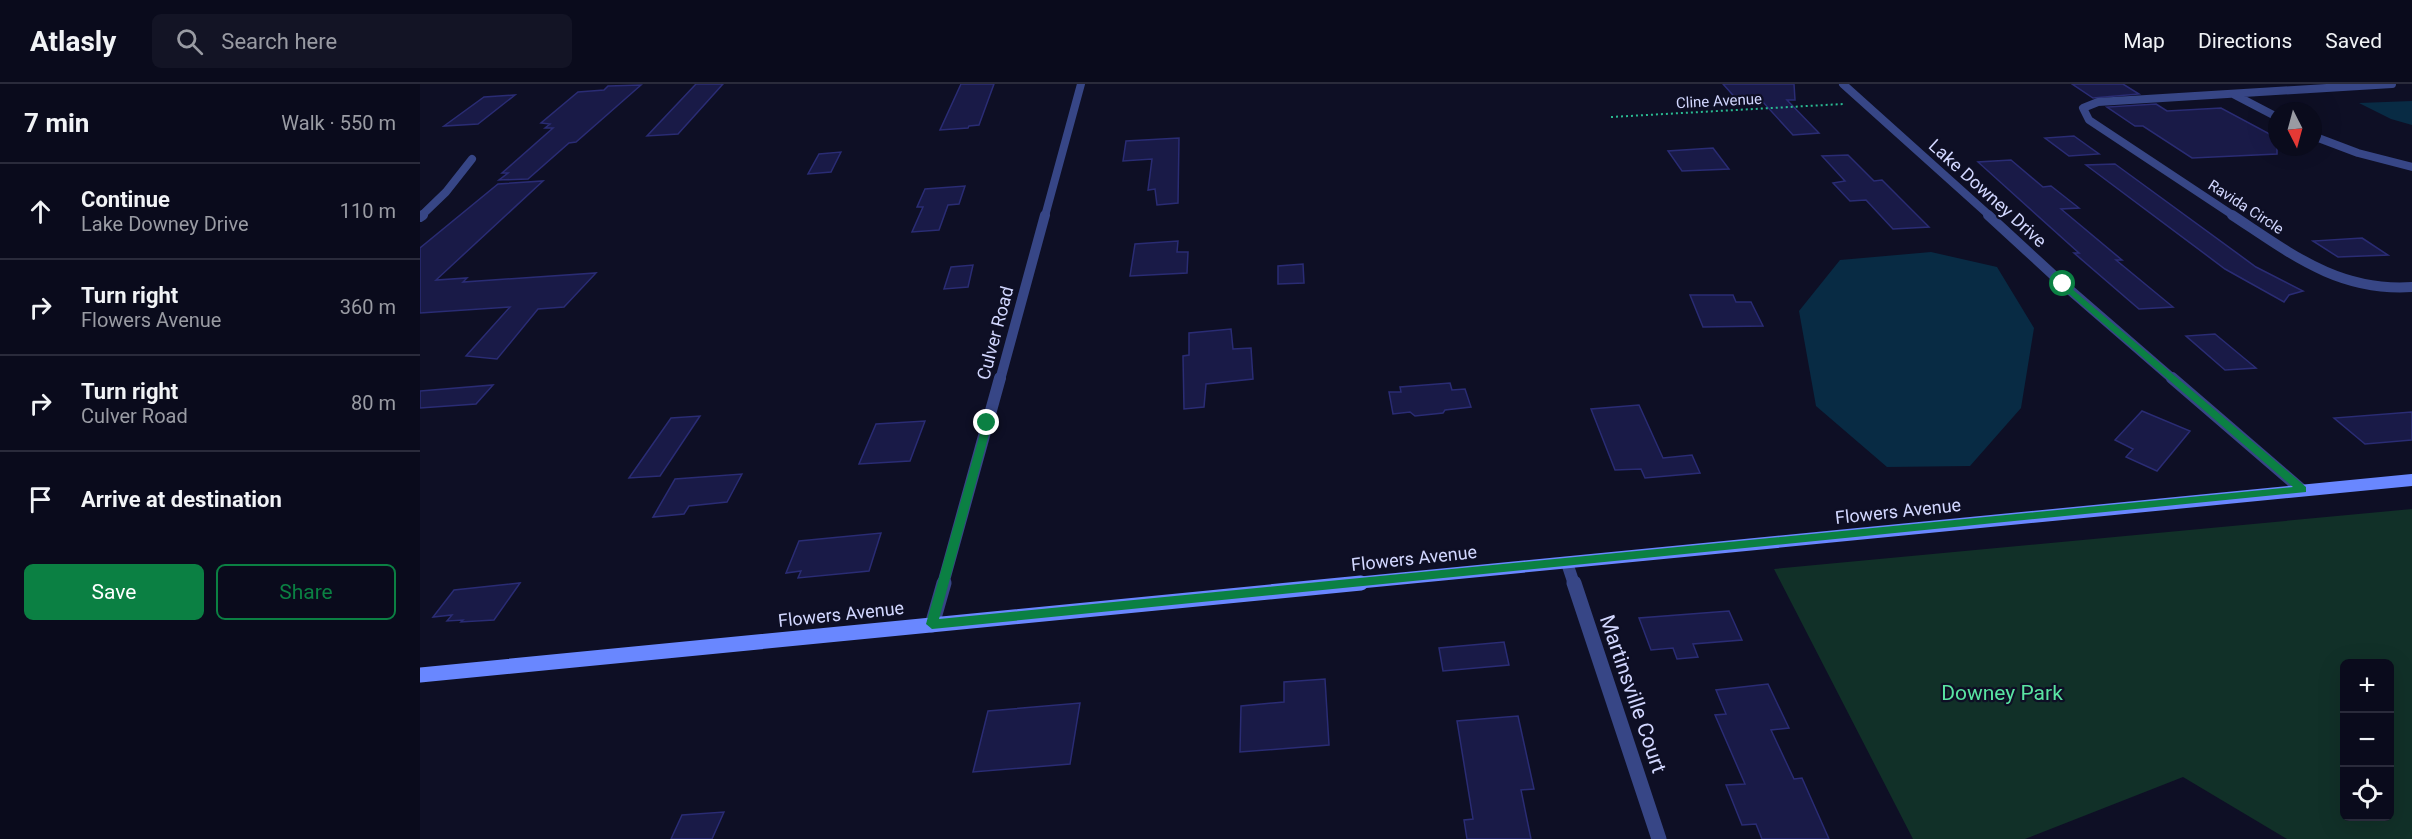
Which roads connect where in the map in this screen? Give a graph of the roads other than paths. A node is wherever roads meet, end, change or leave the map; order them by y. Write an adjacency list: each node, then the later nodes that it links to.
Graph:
1 (1081, 84): 14 (street, Culver Road)
2 (1842, 84): 12 (street, Lake Downey Drive)
3 (2392, 84): 4 (street)
4 (2233, 94): 5 (street); 10 (street, Ravida Circle)
5 (2268, 112)
6 (2322, 139): 8 (street)
7 (472, 159): 9 (street)
8 (2412, 168)
9 (420, 217)
10 (2412, 287)
11 (2412, 480): 12 (street, Flowers Avenue)
12 (2302, 490): 13 (street, Flowers Avenue)
13 (1567, 563): 14 (street, Flowers Avenue); 16 (street, Martinsville Court)
14 (932, 624): 15 (street, Flowers Avenue)
15 (420, 675)
16 (1659, 839)

